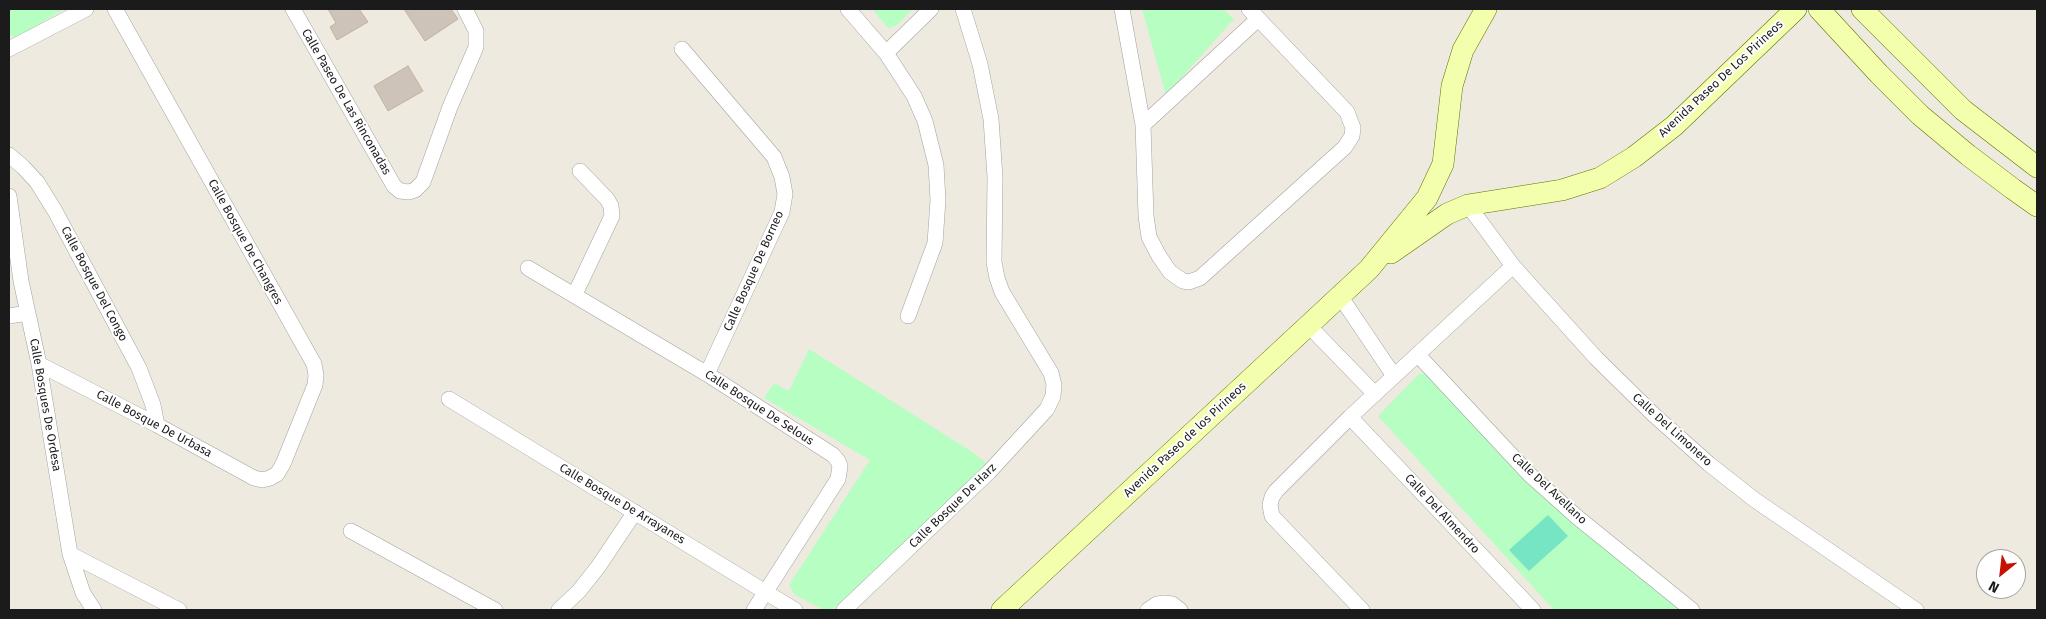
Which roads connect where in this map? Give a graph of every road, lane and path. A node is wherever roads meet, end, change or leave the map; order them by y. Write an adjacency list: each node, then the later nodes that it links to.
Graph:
1 (86, 9): 14 (street)
2 (115, 9): 42 (street, Calle Bosque De Changres)
3 (293, 9): 4 (street, Calle Paseo De Las Rinconadas)
4 (465, 9)
5 (848, 9): 16 (street)
6 (931, 9): 16 (street)
7 (963, 9): 53 (street, Calle Bosque De Harz)
8 (1122, 9): 17 (street)
9 (1486, 9): 26 (street)
10 (1796, 9): 22 (street, Avenida Paseo De Los Pirineos)
11 (1819, 9): 23 (street)
12 (1862, 9): 19 (street)
13 (1254, 14): 17 (street); 17 (street)
14 (9, 49)
15 (682, 49): 36 (street, Calle Bosque De Borneo)
16 (886, 53): 32 (street)
17 (1143, 125)
18 (9, 155): 41 (street, Calle Bosque Del Congo)
19 (2037, 168)
20 (580, 171): 28 (street)
21 (9, 196): 27 (street, Calle Bosques De Ordesa)
22 (1468, 206): 24 (street, Calle Del Limonero); 26 (street, Avenida Paseo De Los Pirineos)
23 (2037, 206)
24 (1513, 266): 34 (street); 60 (street, Calle Del Limonero)
25 (528, 268): 28 (street, Calle Bosque De Selous)
26 (1369, 269): 29 (street, Avenida Paseo de los Pirineos)
27 (15, 282): 30 (street, Calle Bosques De Ordesa)
28 (575, 294): 36 (street, Calle Bosque De Selous)
29 (1340, 296): 33 (street, Avenida Paseo de los Pirineos); 37 (street)
30 (28, 313): 31 (street); 35 (street, Calle Bosques De Ordesa)
31 (9, 316)
32 (908, 316)
33 (1308, 325): 38 (street); 54 (street, Avenida Paseo de los Pirineos)
34 (1418, 355): 37 (street); 59 (street, Calle Del Avellano)
35 (39, 364): 41 (street, Calle Bosque De Urbasa); 45 (street, Calle Bosques De Ordesa)
36 (707, 374): 46 (street, Calle Bosque De Selous)
37 (1394, 376): 38 (street)
38 (1376, 394): 40 (street)
39 (449, 399): 43 (street, Calle Bosque De Arrayanes)
40 (1350, 417): 57 (street); 58 (street, Calle Del Almendro)
41 (157, 425): 42 (street, Calle Bosque De Urbasa)
42 (270, 478)
43 (635, 512): 46 (street, Calle Bosque De Arrayanes); 50 (street)
44 (351, 531): 49 (street)
45 (70, 554): 47 (street, Calle Bosques De Ordesa); 48 (street)
46 (765, 592): 51 (street, Calle Bosque De Selous); 52 (street, Calle Bosque De Arrayanes)
47 (94, 610)
48 (179, 610)
49 (495, 610)
50 (559, 610)
51 (754, 610)
52 (794, 610)
53 (844, 610)
54 (1002, 610)
55 (1148, 610): 56 (street)
56 (1180, 610)
57 (1362, 610)
58 (1533, 610)
59 (1692, 610)
60 (1916, 610)

